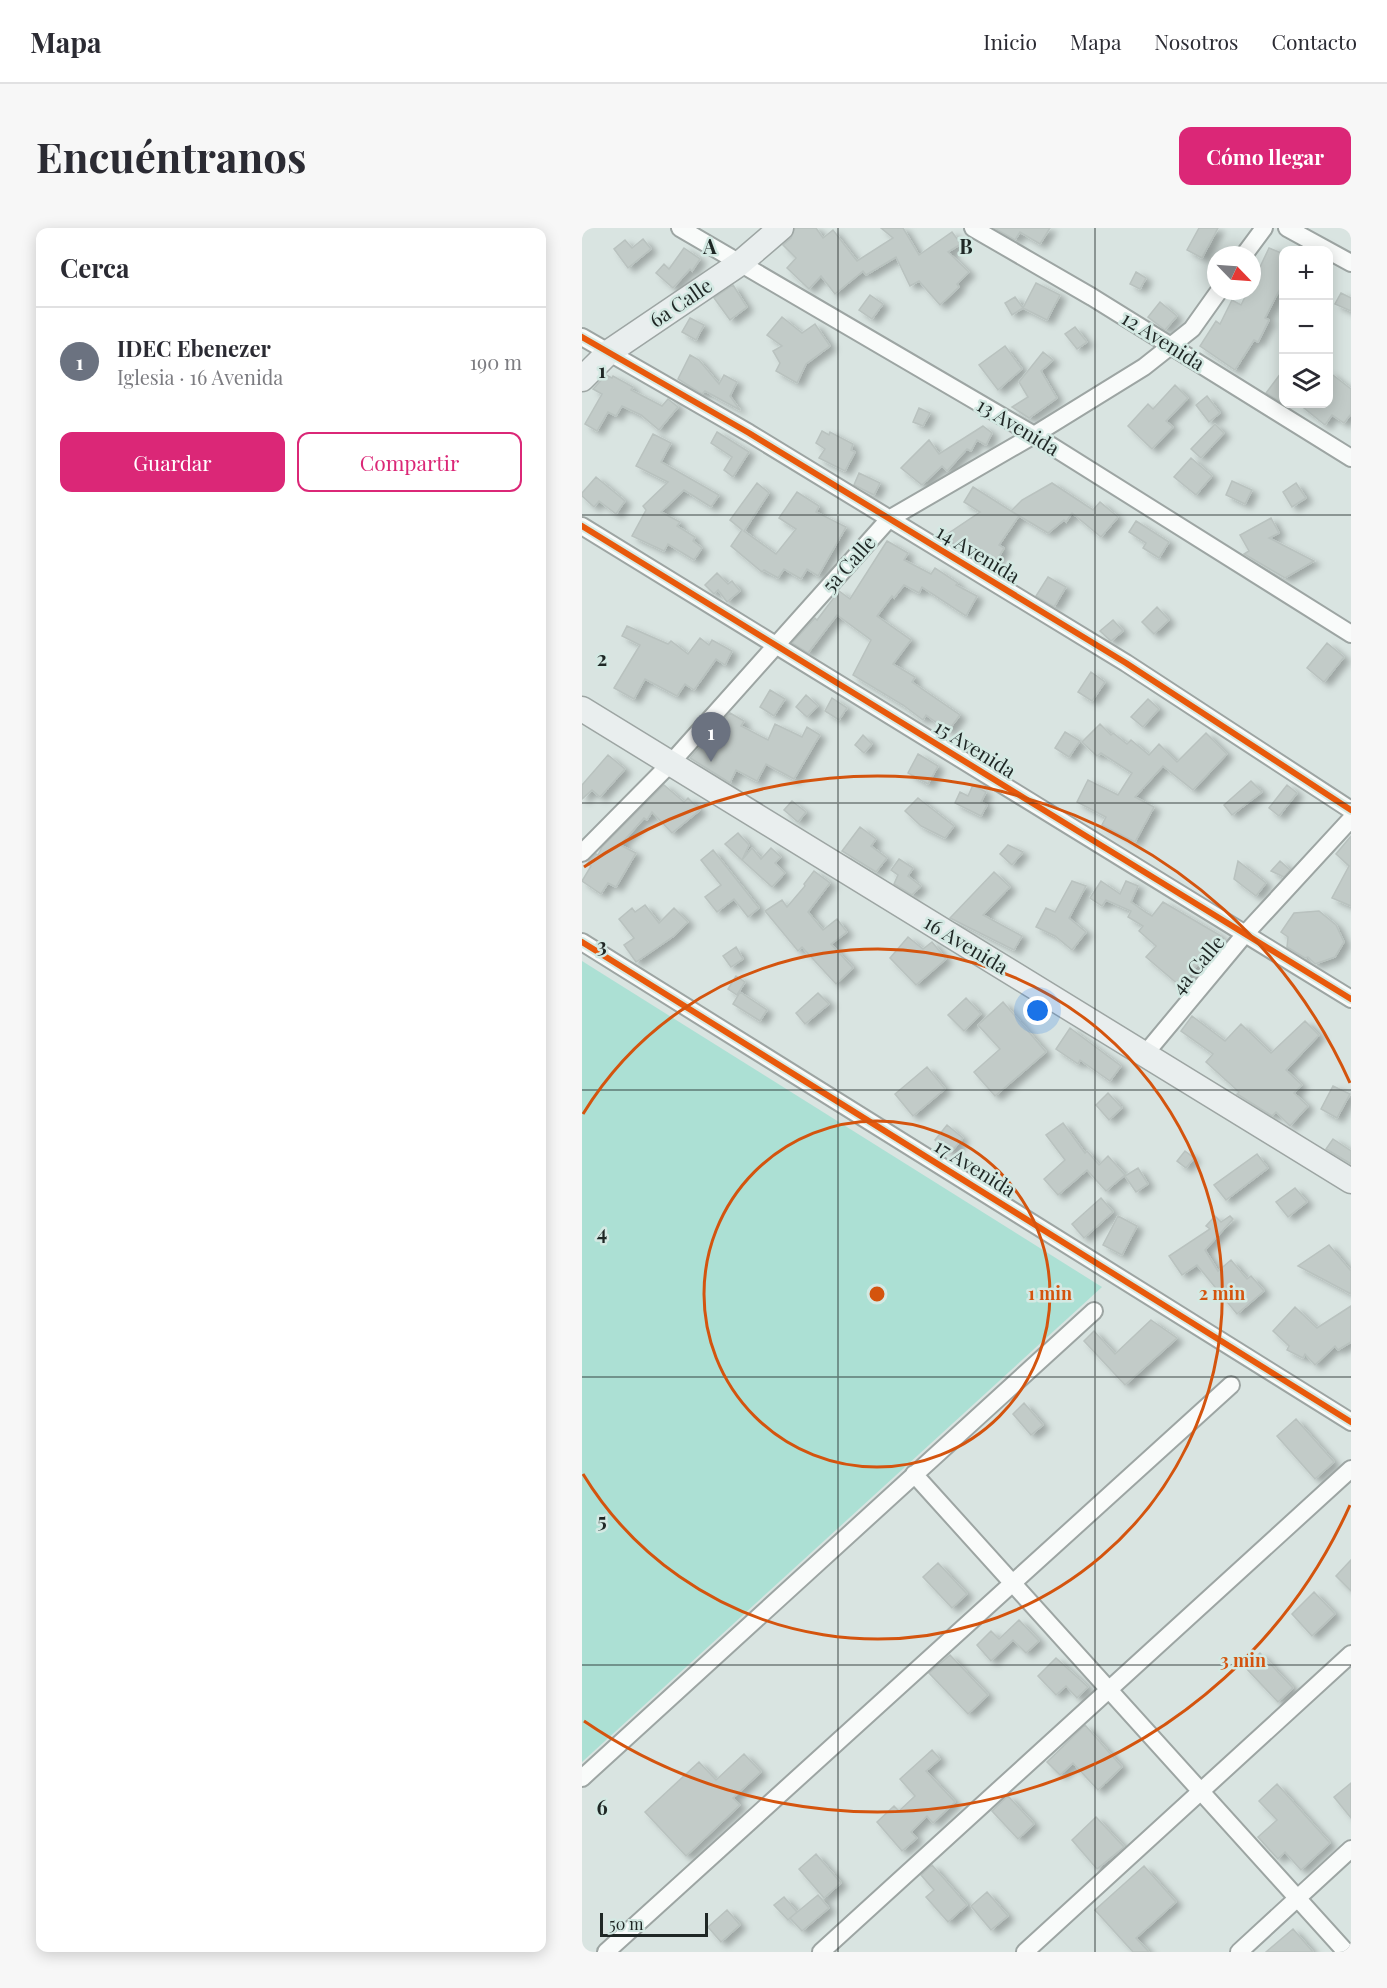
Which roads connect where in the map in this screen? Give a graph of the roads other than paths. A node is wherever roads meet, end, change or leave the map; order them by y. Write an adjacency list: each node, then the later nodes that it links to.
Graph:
1 (680, 228): 8 (street, 13 Avenida)
2 (781, 228): 8 (main road, 6a Calle)
3 (973, 228): 11 (street, 12 Avenida)
4 (1263, 228): 6 (street)
5 (1287, 228): 7 (street)
6 (1250, 246)
7 (1351, 263)
8 (739, 264): 12 (main road, 6a Calle); 14 (street, 13 Avenida)
9 (1213, 300): 11 (street, 5a Calle)
10 (582, 337): 12 (street, 14 Avenida)
11 (1172, 346): 14 (street, 5a Calle); 15 (street, 12 Avenida)
12 (609, 352): 13 (main road, 6a Calle); 16 (street, 14 Avenida)
13 (582, 379)
14 (1034, 435): 16 (street, 5a Calle); 18 (street, 13 Avenida)
15 (1351, 458)
16 (889, 519): 19 (street, 5a Calle); 22 (street, 14 Avenida)
17 (582, 526): 19 (street, 15 Avenida)
18 (1351, 633)
19 (776, 645): 21 (street, 5a Calle); 25 (street, 15 Avenida)
20 (582, 709): 21 (main road, 16 Avenida)
21 (670, 764): 24 (street, 5a Calle); 28 (main road, 16 Avenida)
22 (1351, 810)
23 (1351, 819): 25 (street, 4a Calle)
24 (582, 853)
25 (1245, 934): 27 (street, 15 Avenida); 28 (street, 4a Calle)
26 (582, 942): 32 (street, 17 Avenida)
27 (1351, 999)
28 (1145, 1054): 29 (main road, 16 Avenida)
29 (1351, 1181)
30 (1094, 1311): 34 (street)
31 (1231, 1385): 35 (street)
32 (1351, 1422)
33 (1351, 1468): 37 (street)
34 (915, 1474): 35 (street); 38 (street)
35 (1013, 1583): 37 (street); 42 (street)
36 (1351, 1654): 39 (street)
37 (1109, 1689): 39 (street); 43 (street)
38 (582, 1778)
39 (1201, 1791): 41 (street); 44 (street)
40 (1351, 1849): 41 (street)
41 (1297, 1898): 45 (street); 46 (street)
42 (606, 1952)
43 (821, 1952)
44 (1025, 1952)
45 (1239, 1952)
46 (1346, 1952)

